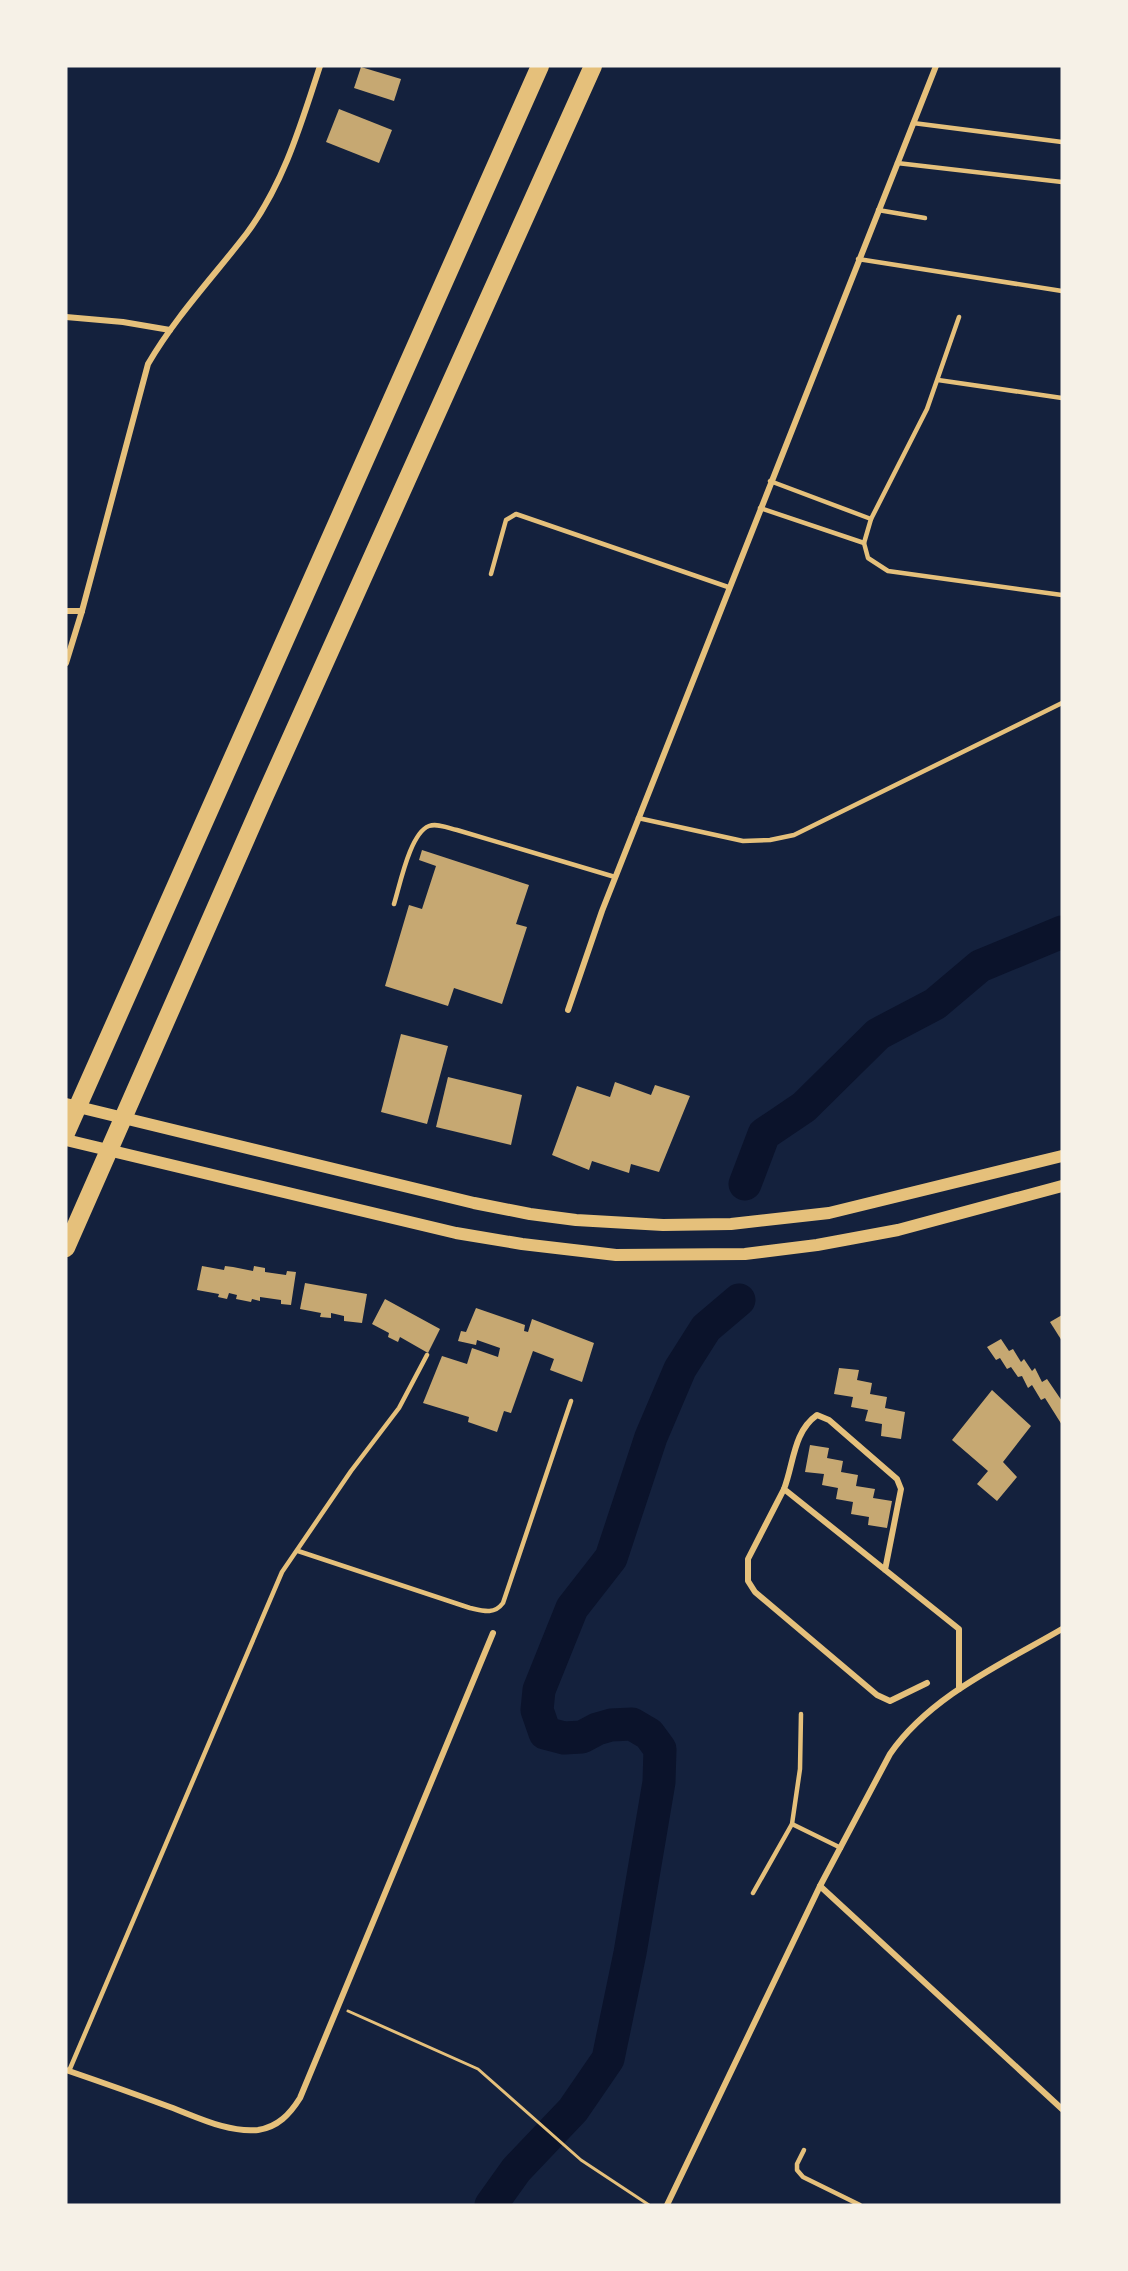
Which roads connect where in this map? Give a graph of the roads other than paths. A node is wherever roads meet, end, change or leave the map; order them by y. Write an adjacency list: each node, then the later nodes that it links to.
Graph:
1 (320, 66): 15 (street)
2 (540, 66): 34 (highway)
3 (593, 66): 38 (highway)
4 (936, 66): 5 (street)
5 (913, 123): 6 (lane); 7 (street)
6 (1062, 142)
7 (897, 164): 8 (lane); 9 (street)
8 (1062, 182)
9 (878, 210): 10 (lane); 11 (street)
10 (925, 218)
11 (858, 259): 12 (lane); 18 (street)
12 (1062, 291)
13 (66, 317): 15 (street)
14 (959, 317): 16 (lane)
15 (170, 330): 26 (street)
16 (938, 380): 17 (lane); 20 (lane)
17 (1062, 398)
18 (770, 481): 19 (street); 20 (lane)
19 (759, 508): 21 (lane); 23 (street)
20 (871, 519): 21 (lane)
21 (864, 543): 24 (lane)
22 (491, 574): 23 (lane)
23 (728, 587): 29 (street)
24 (1062, 595)
25 (66, 611): 26 (street)
26 (82, 611): 27 (street)
27 (66, 663)
28 (1062, 703): 29 (lane)
29 (638, 818): 30 (street)
30 (615, 877): 31 (lane); 32 (street)
31 (394, 904)
32 (567, 1010)
33 (66, 1104): 36 (main road)
34 (66, 1133)
35 (66, 1140): 37 (main road)
36 (1062, 1156)
37 (1062, 1186)
38 (66, 1248)
39 (427, 1355): 42 (lane)
40 (571, 1401): 42 (lane)
41 (784, 1490): 43 (street); 43 (street); 46 (street)
42 (298, 1551): 53 (lane)
43 (885, 1570): 47 (street)
44 (1062, 1629): 47 (street)
45 (494, 1633): 53 (street)
46 (927, 1683)
47 (959, 1689): 50 (street)
48 (801, 1714): 49 (lane)
49 (792, 1824): 50 (lane); 52 (lane)
50 (841, 1848): 51 (street)
51 (820, 1886): 54 (street); 56 (street)
52 (753, 1893)
53 (67, 2070)
54 (1062, 2109)
55 (804, 2150): 57 (lane)
56 (667, 2205)
57 (860, 2205)

